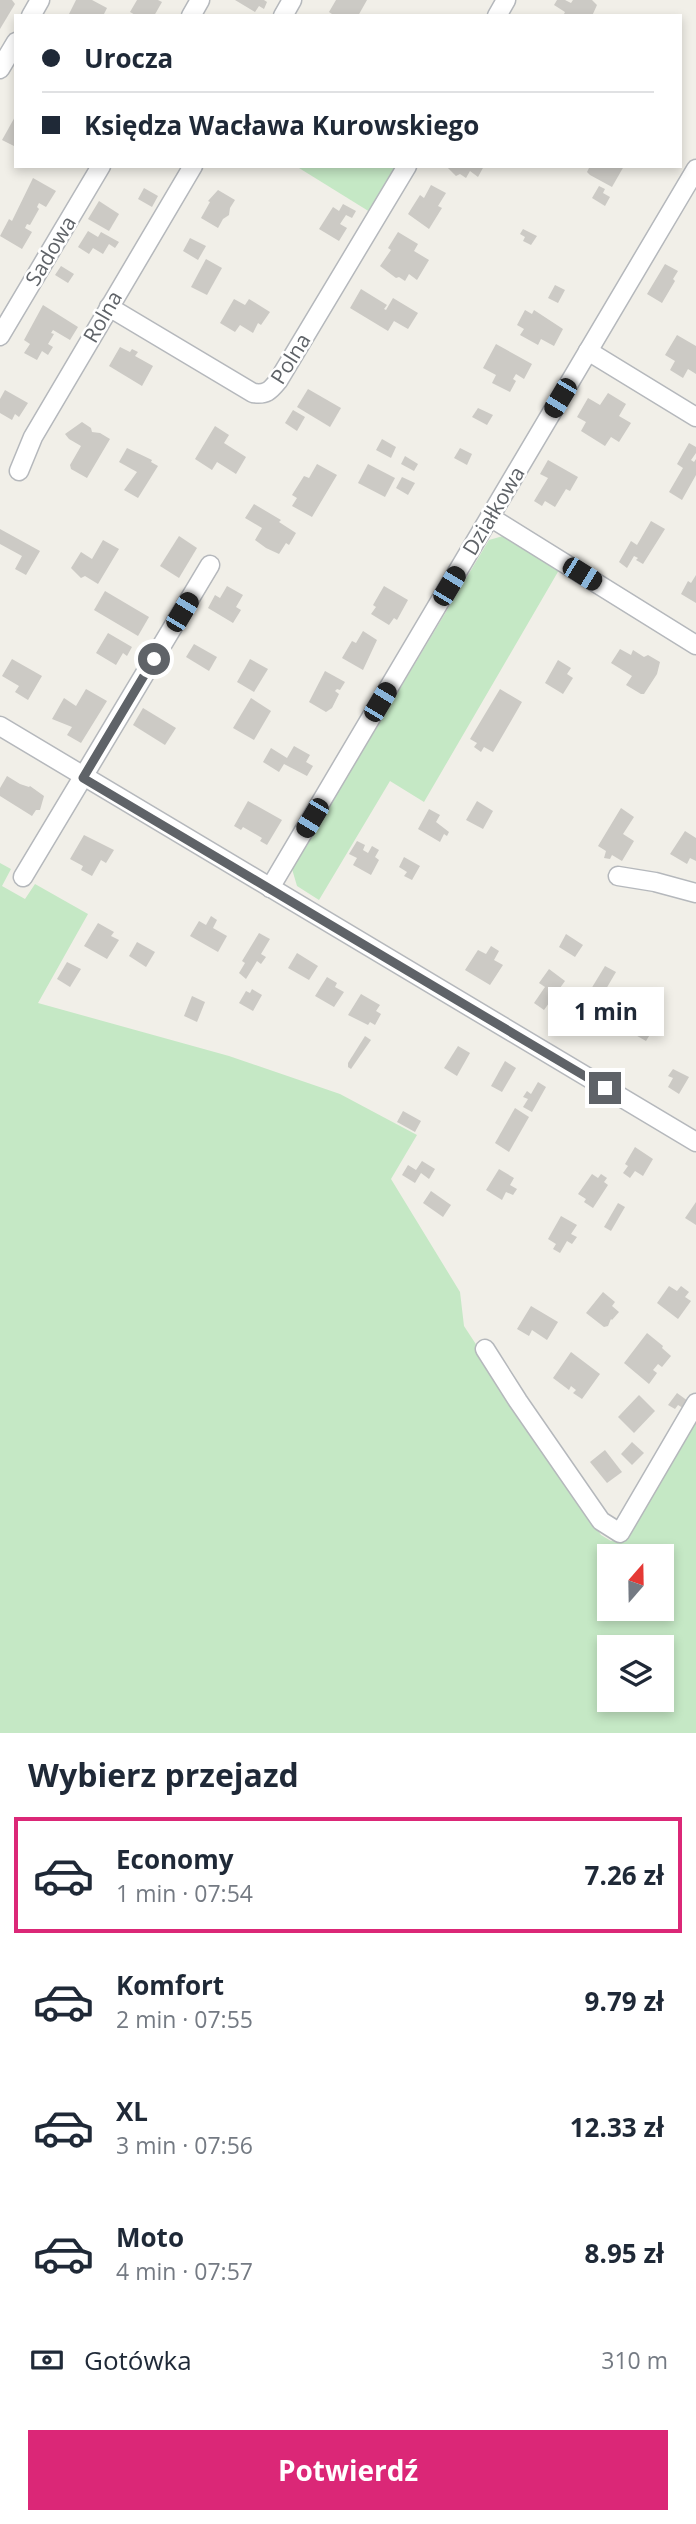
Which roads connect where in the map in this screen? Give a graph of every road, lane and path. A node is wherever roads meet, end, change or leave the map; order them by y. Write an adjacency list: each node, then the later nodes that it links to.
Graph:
1 (14, 45): 2 (street)
2 (0, 69)
3 (100, 168): 8 (street, Sadowa)
4 (192, 168): 7 (street, Rolna)
5 (406, 168): 7 (street, Polna)
6 (696, 169): 9 (street, Działkowa)
7 (109, 307): 11 (street, Rolna)
8 (0, 336)
9 (588, 351): 10 (street); 12 (street, Działkowa)
10 (696, 417)
11 (19, 471)
12 (490, 517): 14 (street); 19 (street, Działkowa)
13 (210, 565): 16 (street)
14 (696, 645)
15 (0, 726): 16 (street)
16 (83, 778): 18 (street); 19 (street)
17 (618, 876): 20 (street)
18 (23, 877)
19 (270, 888): 21 (street)
20 (696, 893)
21 (696, 1142)
22 (485, 1349): 23 (street)
23 (696, 1403)

